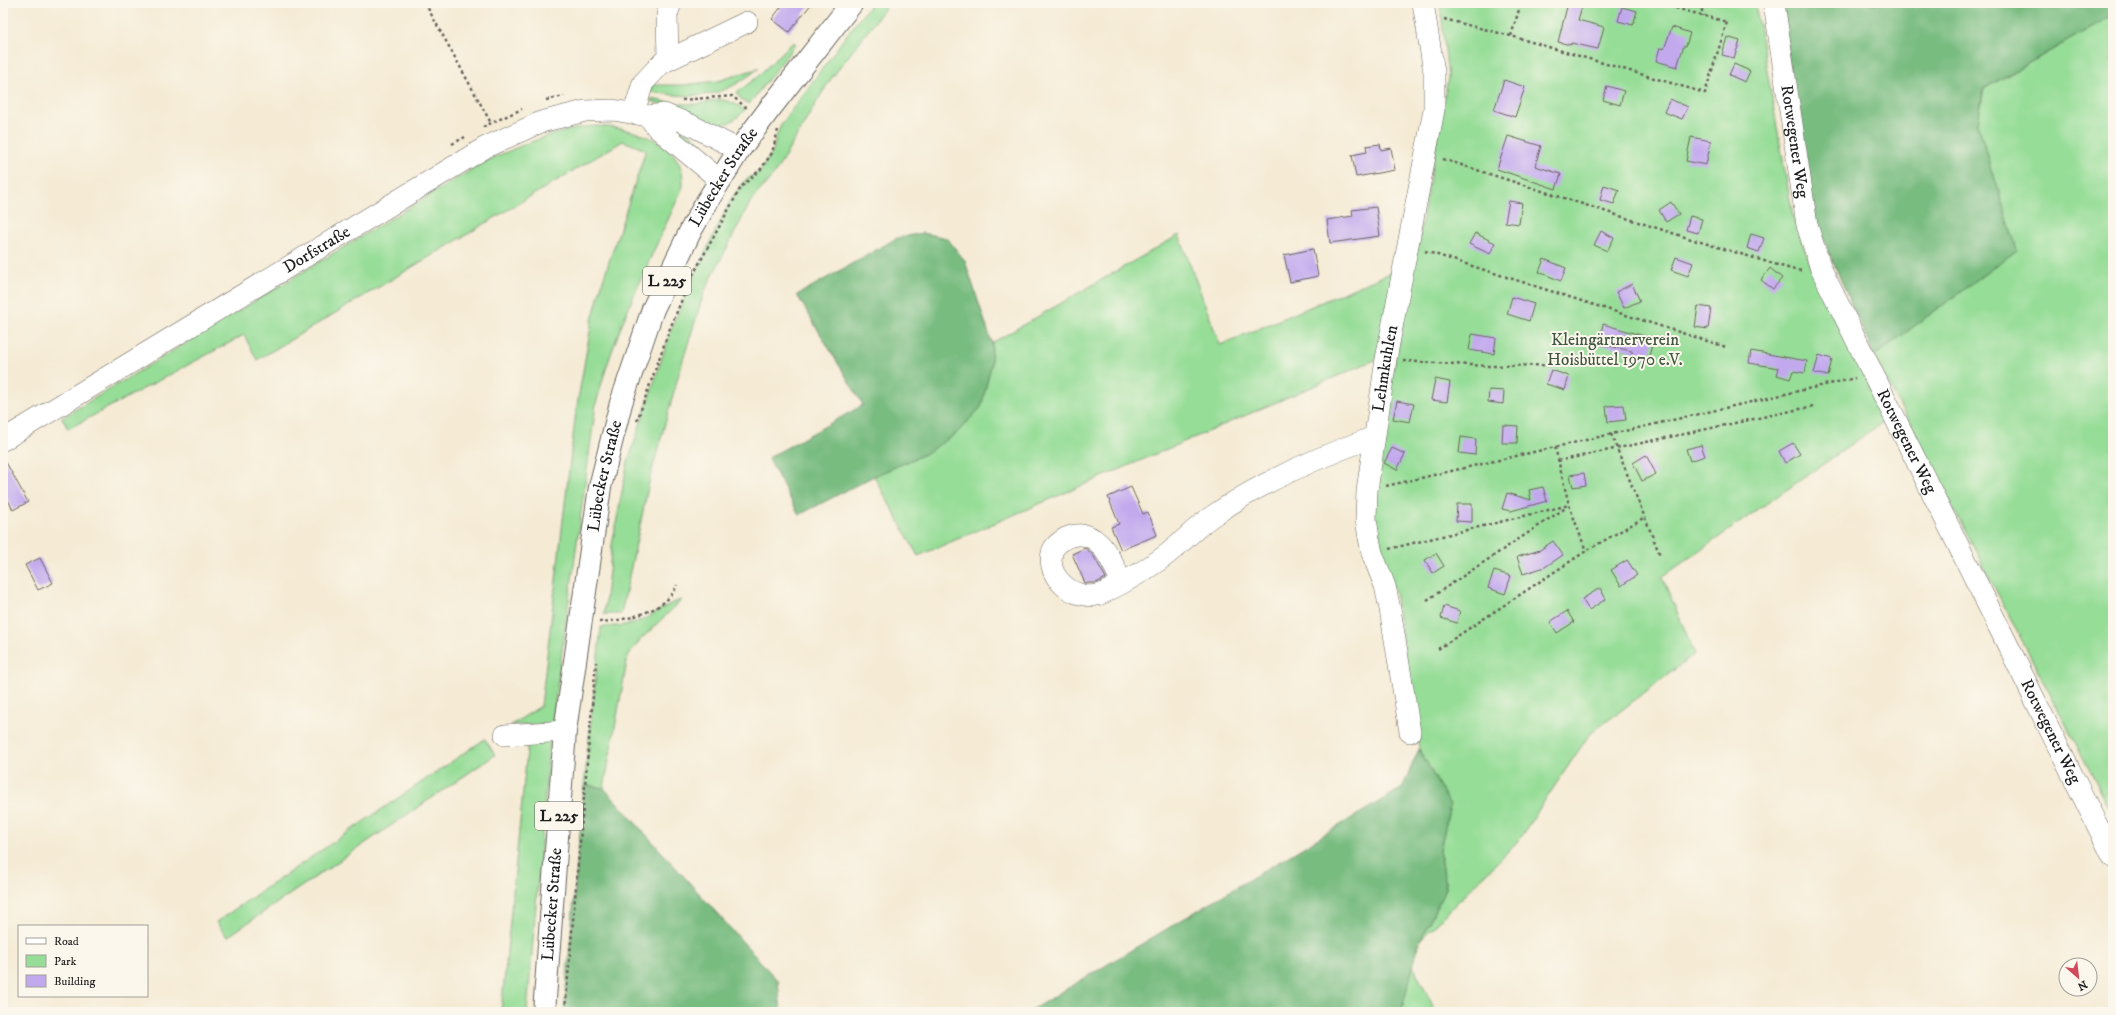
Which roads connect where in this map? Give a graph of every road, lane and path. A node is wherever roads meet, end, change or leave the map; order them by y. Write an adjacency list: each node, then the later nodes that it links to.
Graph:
1 (424, 3): 15 (path)
2 (671, 3): 12 (street)
3 (852, 3): 16 (main road, Lübecker Straße / L 225)
4 (1521, 3): 11 (path)
5 (1658, 3): 9 (path)
6 (1702, 3): 9 (path)
7 (1774, 3): 20 (street, Rotwegener Weg)
8 (1424, 9): 11 (path); 17 (street, Lehmkuhlen)
9 (1702, 16): 11 (path)
10 (747, 22): 12 (street)
11 (1511, 36)
12 (668, 59): 13 (street)
13 (641, 114): 15 (street, Dorfstraße); 16 (street, Dorfstraße); 18 (street)
14 (778, 130): 26 (path)
15 (501, 139): 29 (street, Dorfstraße)
16 (739, 150): 18 (main road, Lübecker Straße / L 225)
17 (1426, 153): 19 (street, Lehmkuhlen); 20 (path)
18 (720, 180): 42 (main road, Lübecker Straße / L 225)
19 (1409, 246): 21 (path); 22 (street, Lehmkuhlen)
20 (1821, 269): 24 (street, Rotwegener Weg)
21 (1726, 347)
22 (1386, 359): 23 (path); 28 (street, Lehmkuhlen)
23 (1562, 366)
24 (1872, 372): 27 (path); 48 (street, Rotwegener Weg)
25 (1814, 406): 31 (path)
26 (635, 429)
27 (1611, 434): 30 (path); 31 (path)
28 (1374, 437): 33 (street, Lehmkuhlen); 39 (street)
29 (3, 440)
30 (1555, 447): 32 (path); 33 (path)
31 (1617, 448): 32 (path); 35 (path)
32 (1558, 460): 34 (path)
33 (1367, 491): 37 (street, Lehmkuhlen)
34 (1569, 506): 36 (path); 37 (path); 41 (path)
35 (1645, 518): 36 (path); 38 (path)
36 (1586, 551): 43 (path)
37 (1372, 553): 46 (street, Lehmkuhlen)
38 (1660, 554)
39 (1122, 583)
40 (677, 585): 42 (path)
41 (1428, 600)
42 (595, 622): 45 (main road, Lübecker Straße / L 225)
43 (1438, 649)
44 (596, 660): 50 (path)
45 (565, 731): 47 (street); 49 (main road, Lübecker Straße / L 225)
46 (1410, 732)
47 (505, 735)
48 (2113, 857)
49 (544, 1012)
50 (565, 1012)

